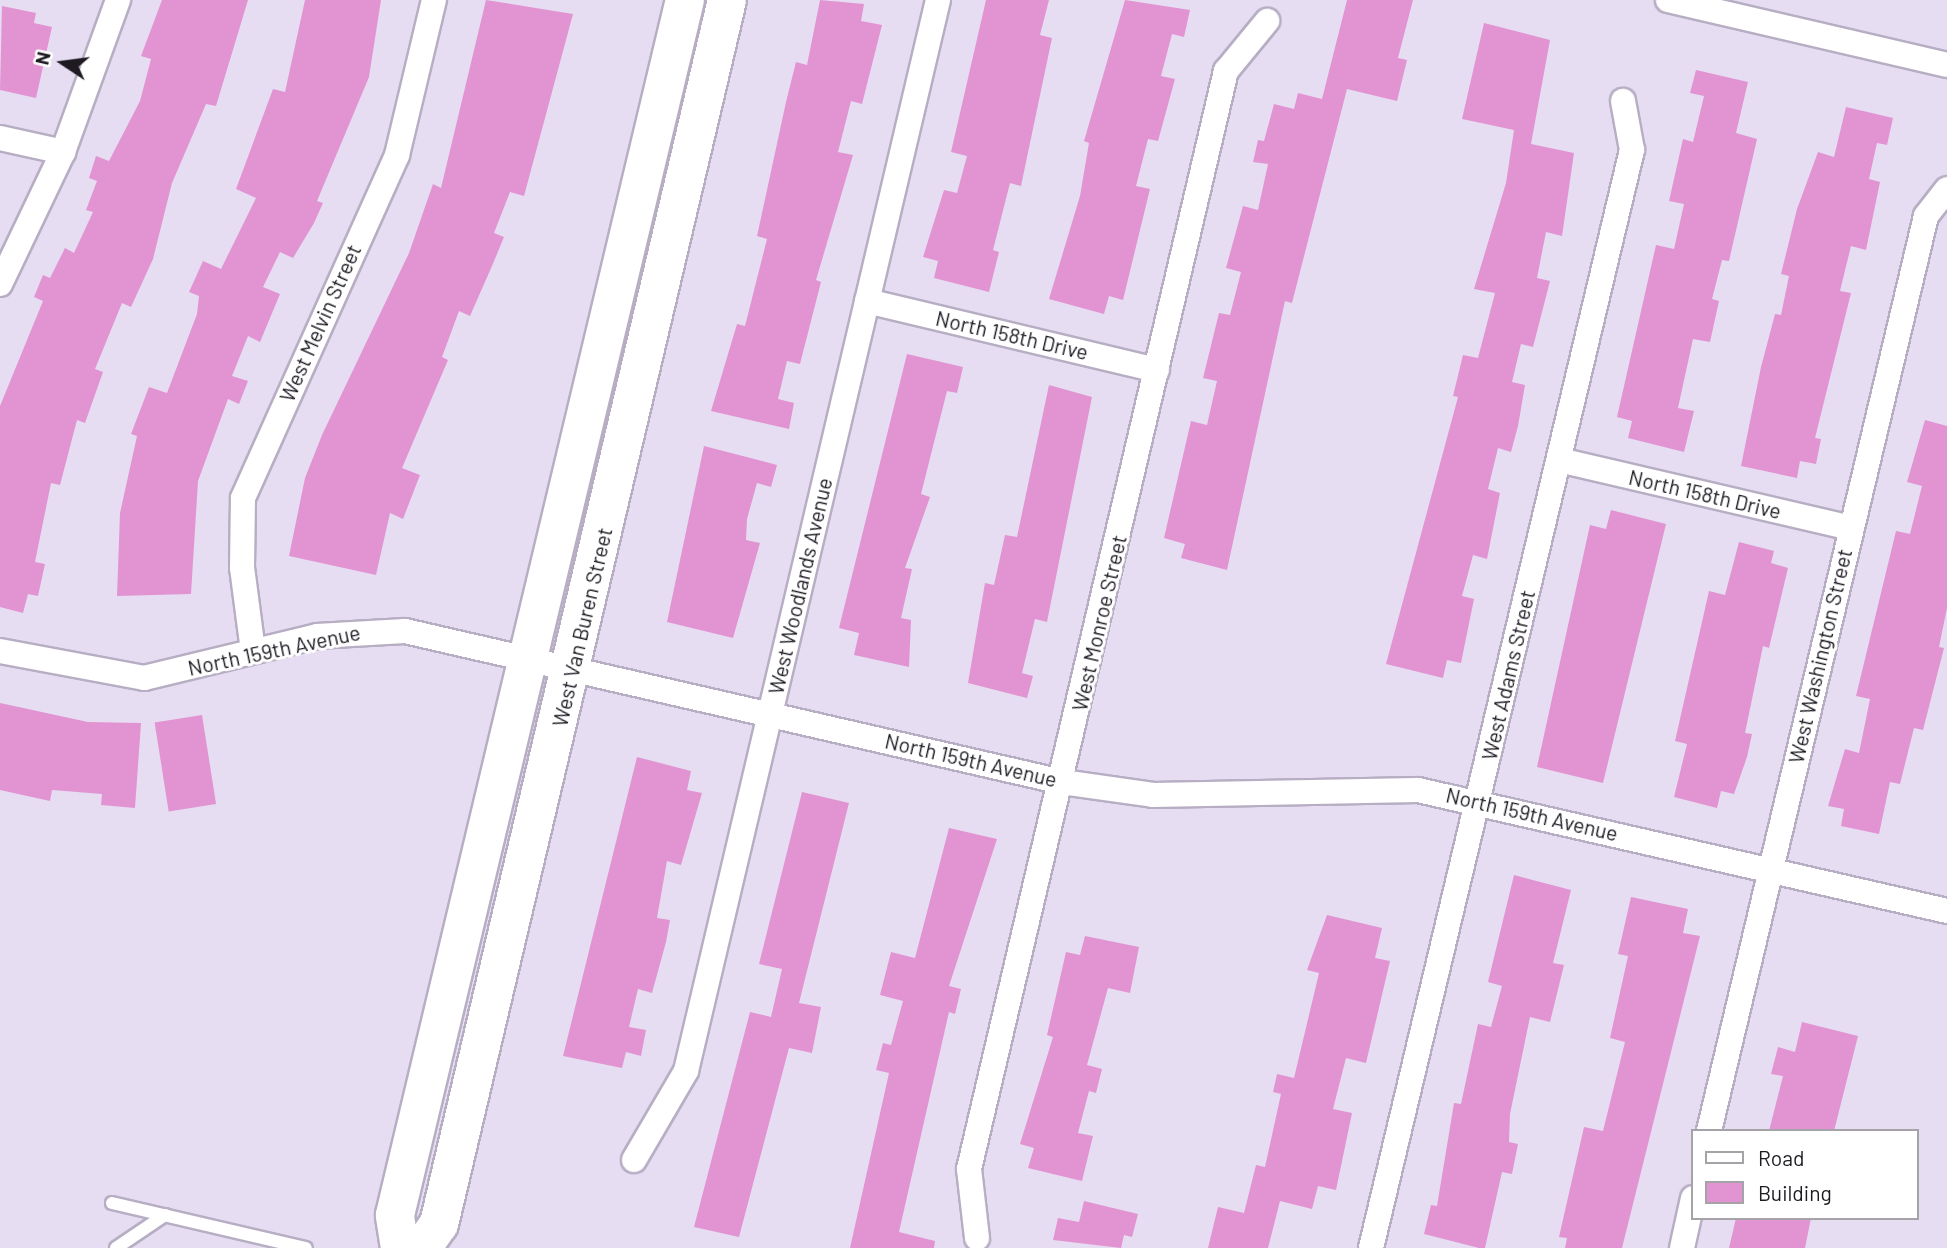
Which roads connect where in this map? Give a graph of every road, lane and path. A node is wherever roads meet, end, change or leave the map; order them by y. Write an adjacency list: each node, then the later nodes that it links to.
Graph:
1 (118, 0): 11 (street)
2 (434, 0): 19 (street, West Melvin Street)
3 (685, 0): 20 (main road, West Van Buren Street)
4 (727, 0): 21 (main road, West Van Buren Street)
5 (937, 0): 14 (street, West Woodlands Avenue)
6 (1668, 0): 8 (street)
7 (1267, 21): 15 (street, West Monroe Street)
8 (1947, 65)
9 (1623, 101): 16 (street, West Adams Street)
10 (0, 138): 11 (street)
11 (62, 152): 13 (street)
12 (1947, 189): 17 (street, West Washington Street)
13 (0, 284)
14 (867, 300): 15 (street, North 158th Drive); 22 (street, West Woodlands Avenue)
15 (1157, 370): 23 (street, West Monroe Street)
16 (1559, 460): 17 (street, North 158th Drive); 24 (street, West Adams Street)
17 (1851, 528): 25 (street, West Washington Street)
18 (0, 651): 19 (street, North 159th Avenue)
19 (253, 651): 20 (street, North 159th Avenue)
20 (531, 656): 21 (street, North 159th Avenue); 35 (main road, West Van Buren Street)
21 (573, 666): 22 (street, North 159th Avenue); 36 (main road, West Van Buren Street)
22 (771, 713): 23 (street, North 159th Avenue); 28 (street, West Woodlands Avenue)
23 (1062, 782): 24 (street, North 159th Avenue); 32 (street, West Monroe Street)
24 (1478, 801): 25 (street, North 159th Avenue); 37 (street, West Adams Street)
25 (1769, 869): 26 (street, North 159th Avenue); 27 (street, West Washington Street)
26 (1947, 911)
27 (1709, 1129)
28 (634, 1160)
29 (112, 1203): 31 (lane)
30 (1692, 1203): 38 (street)
31 (165, 1215): 33 (lane); 34 (lane)
32 (978, 1238)
33 (117, 1248)
34 (306, 1248)
35 (400, 1248)
36 (422, 1248)
37 (1371, 1248)
38 (1682, 1248)

